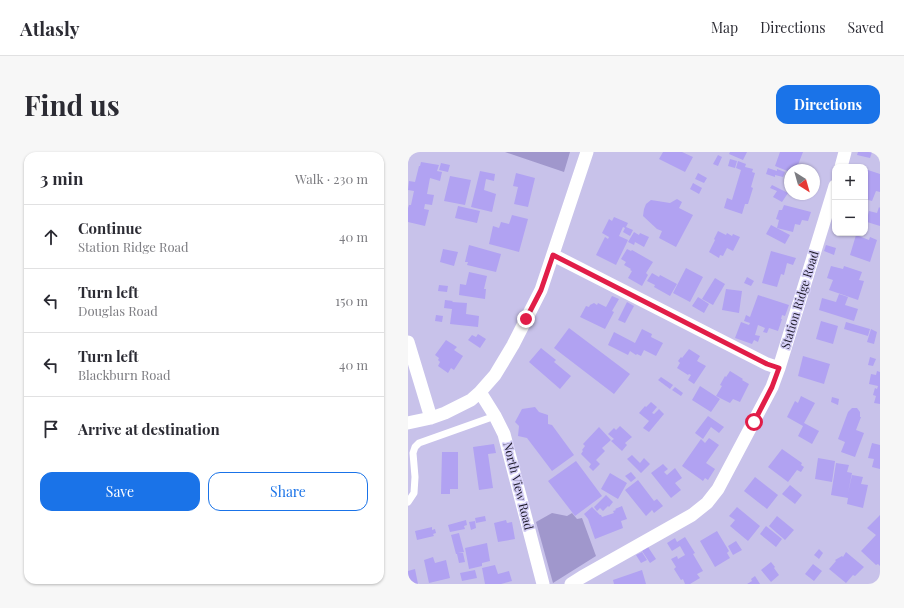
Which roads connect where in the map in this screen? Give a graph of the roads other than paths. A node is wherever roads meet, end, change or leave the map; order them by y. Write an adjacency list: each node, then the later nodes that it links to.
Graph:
1 (587, 152): 5 (street)
2 (846, 152): 3 (street)
3 (842, 164)
4 (832, 196): 7 (street, Station Ridge Road)
5 (553, 255): 7 (street); 8 (street)
6 (408, 342): 10 (street)
7 (779, 368): 14 (street, Station Ridge Road)
8 (480, 392): 9 (street, North View Road); 10 (street)
9 (495, 416): 12 (lane); 13 (street, North View Road)
10 (431, 418): 11 (street)
11 (408, 423)
12 (408, 502)
13 (544, 584)
14 (571, 584)

